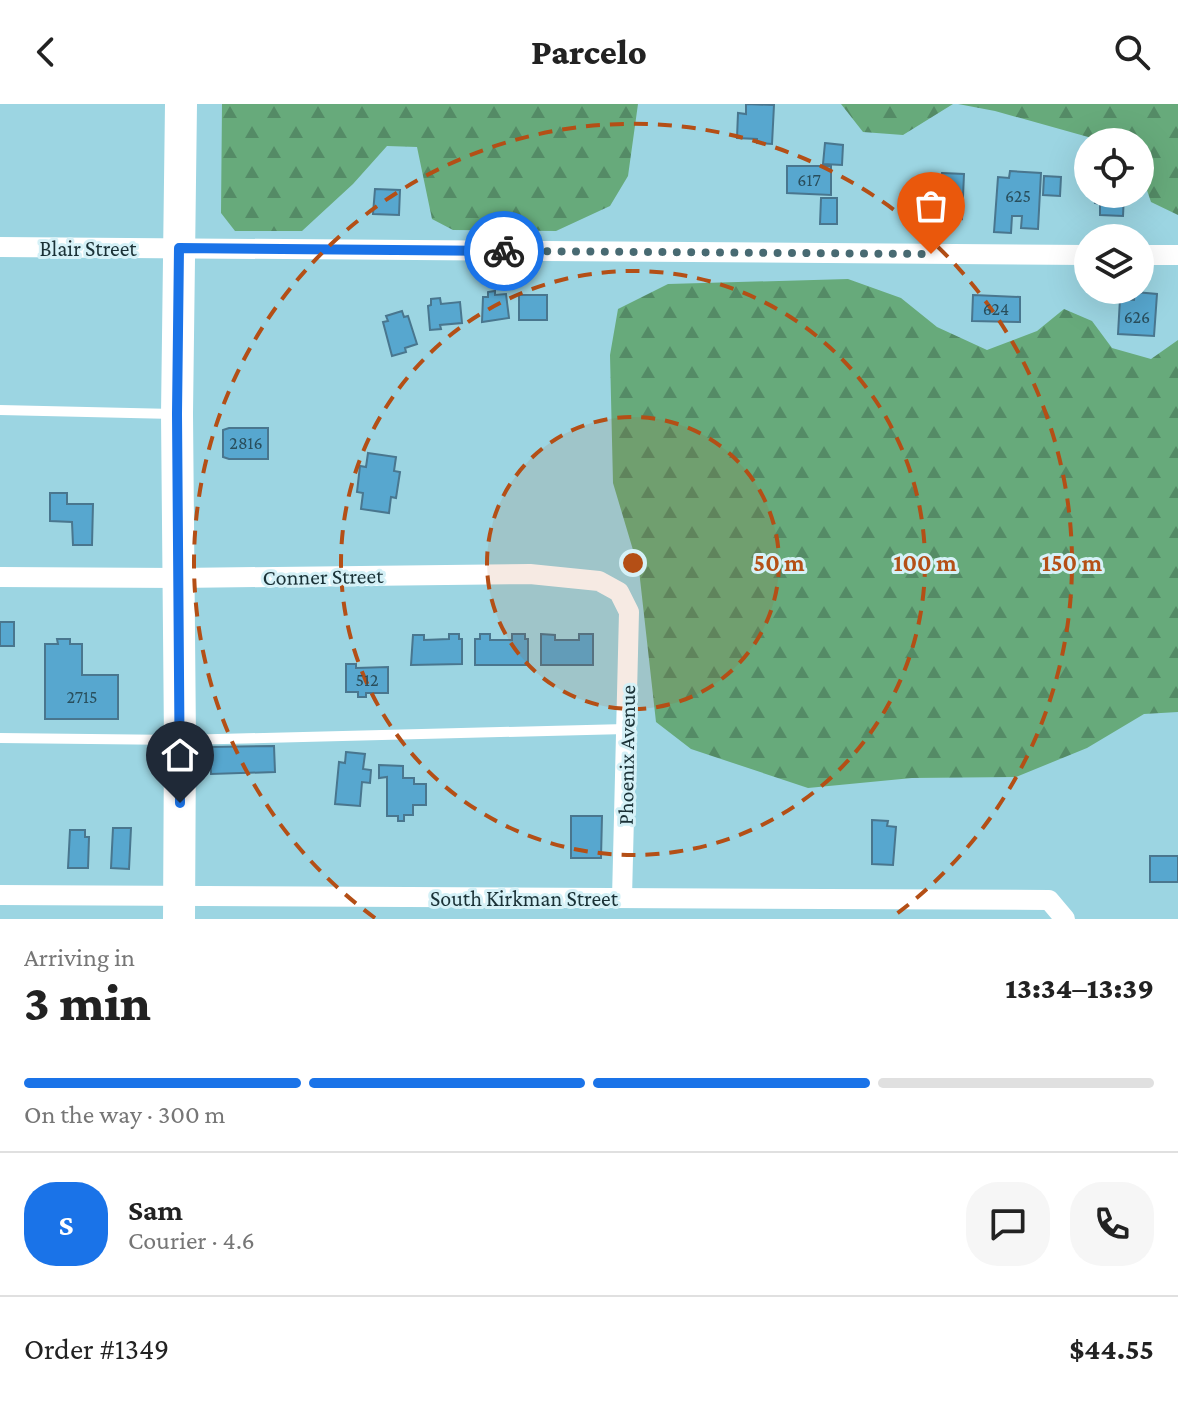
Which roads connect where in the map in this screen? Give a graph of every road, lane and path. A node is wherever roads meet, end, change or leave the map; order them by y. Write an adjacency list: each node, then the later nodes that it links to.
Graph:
1 (181, 104): 3 (main road)
2 (0, 247): 3 (street, Blair Street)
3 (179, 248): 4 (street, Blair Street); 8 (main road)
4 (1074, 255)
5 (1154, 255): 6 (street)
6 (1178, 255)
7 (0, 410): 8 (lane)
8 (177, 414): 10 (main road)
9 (0, 577): 10 (street, Conner Street)
10 (178, 578): 11 (street, Conner Street); 14 (main road)
11 (629, 612): 12 (street, Phoenix Avenue)
12 (626, 729): 14 (lane); 16 (street, Phoenix Avenue)
13 (0, 738): 14 (lane)
14 (180, 740): 17 (main road)
15 (0, 895): 17 (street, South Kirkman Street)
16 (622, 898): 17 (street, South Kirkman Street); 18 (street, South Kirkman Street)
17 (179, 908)
18 (1065, 919)

